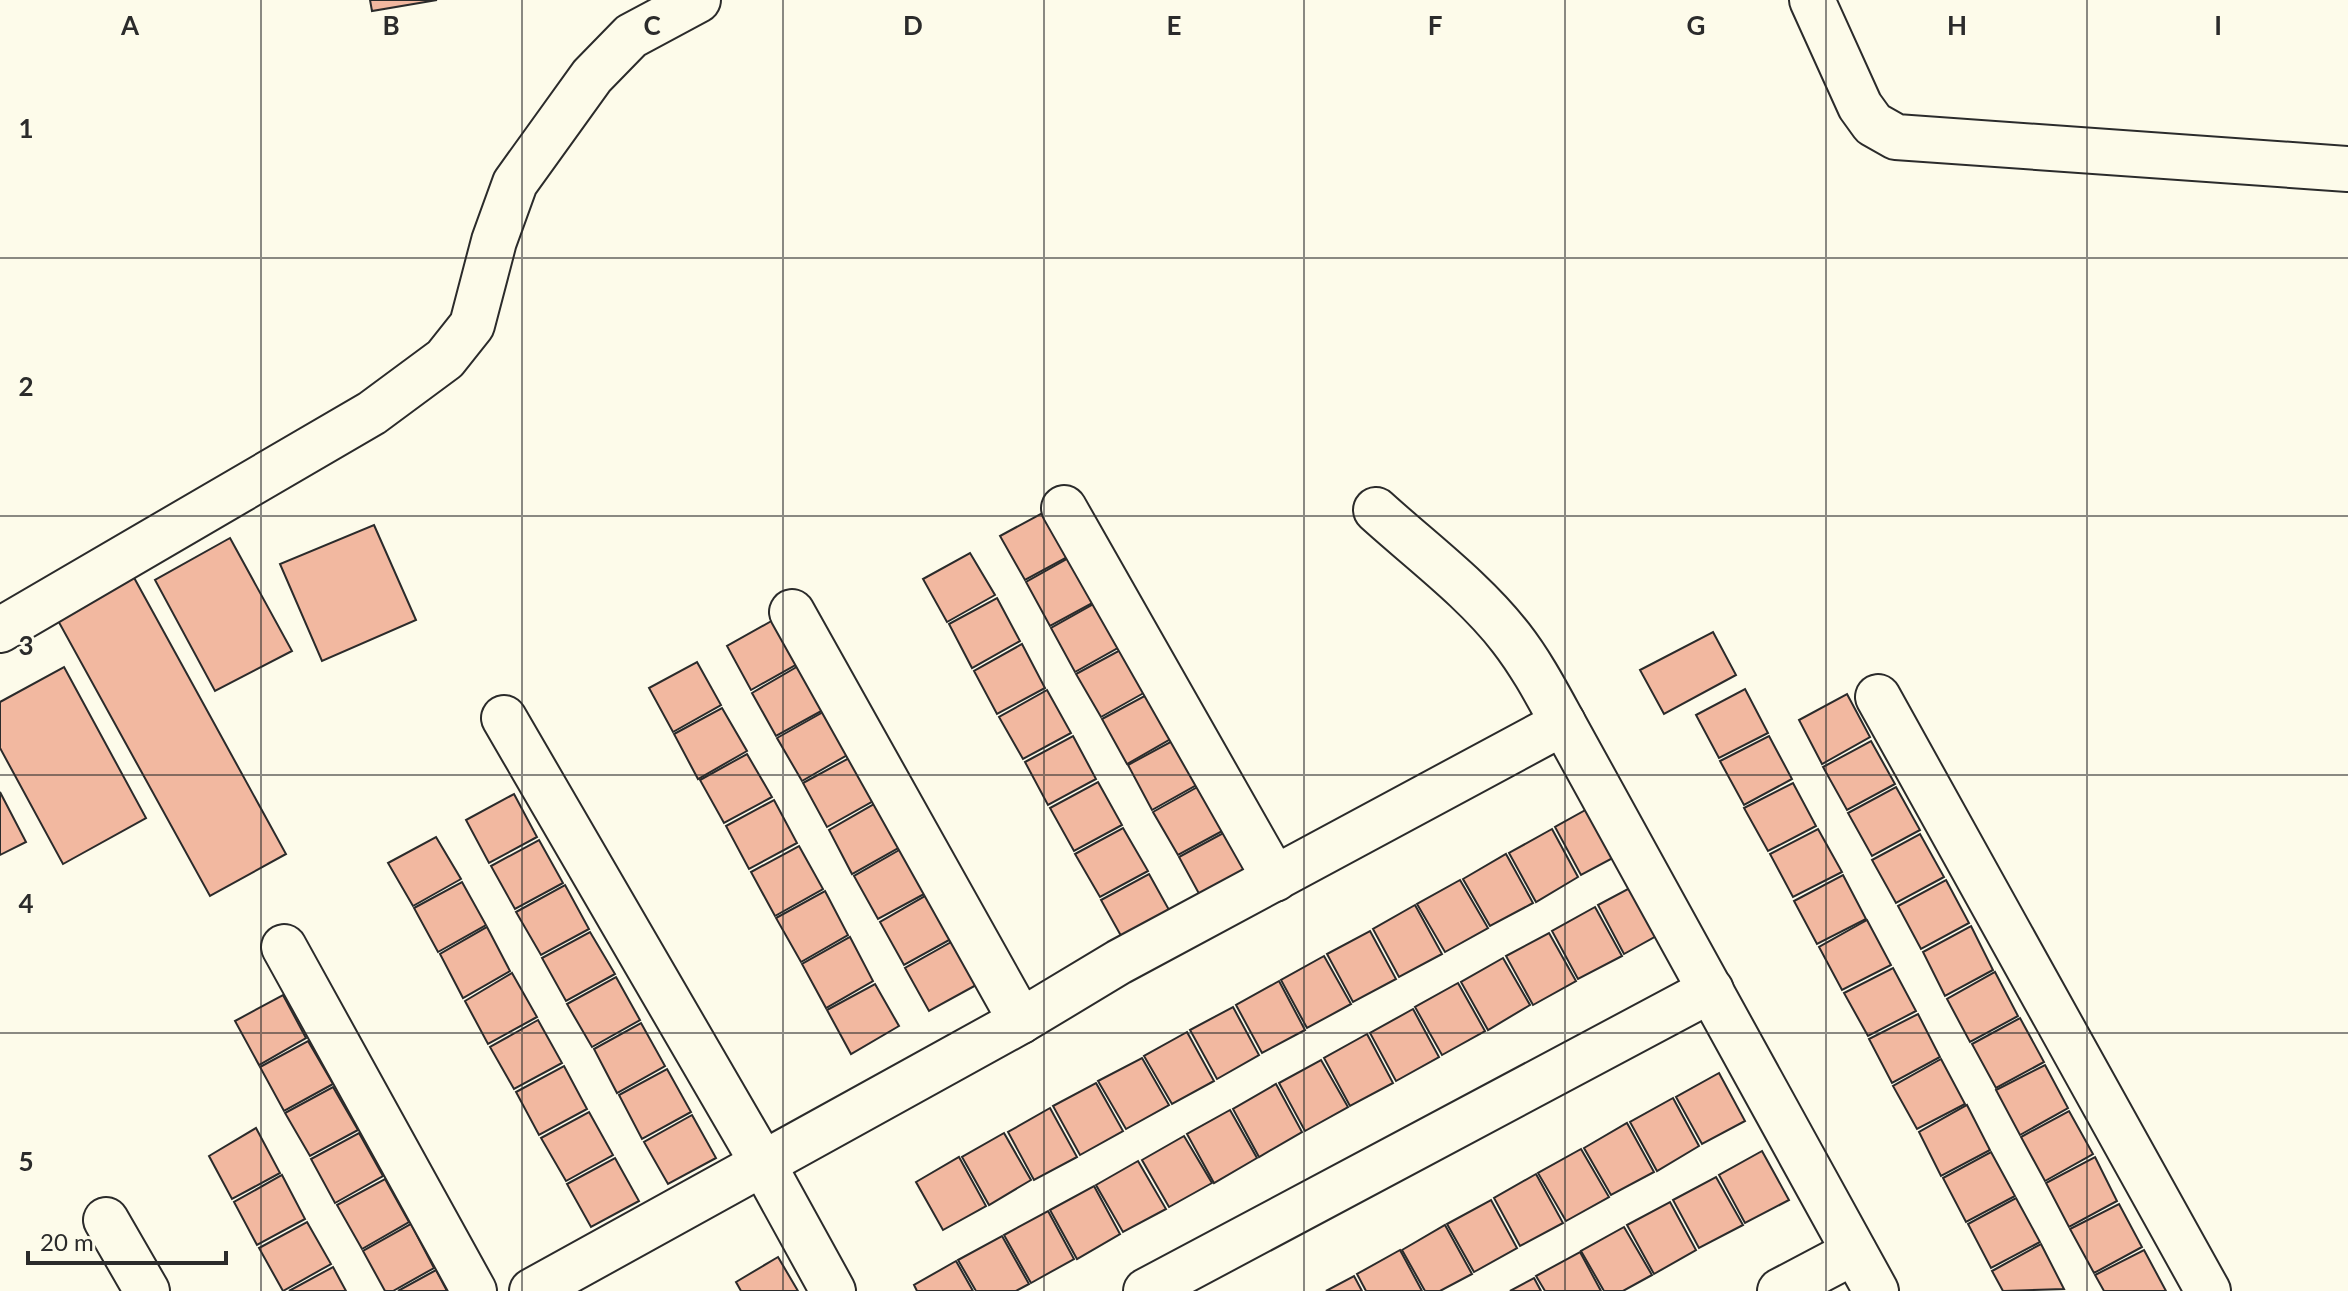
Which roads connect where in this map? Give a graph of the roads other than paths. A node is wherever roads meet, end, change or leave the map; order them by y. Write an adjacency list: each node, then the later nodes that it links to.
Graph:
1 (698, 0): 7 (street)
2 (1812, 0): 3 (street)
3 (2348, 169)
4 (1064, 508): 11 (street)
5 (1376, 510): 10 (street)
6 (792, 612): 14 (street)
7 (0, 630)
8 (1878, 697): 25 (street)
9 (504, 718): 15 (street)
10 (1563, 723): 11 (street); 13 (street)
11 (1275, 879): 14 (street)
12 (284, 947): 19 (street)
13 (1711, 990): 17 (street); 22 (street)
14 (1021, 1021): 15 (street)
15 (762, 1162): 20 (street); 21 (street)
16 (106, 1220): 18 (street)
17 (1854, 1252): 23 (street); 24 (street)
18 (147, 1291)
19 (474, 1291)
20 (532, 1291)
21 (833, 1291)
22 (1146, 1291)
23 (1780, 1291)
24 (1876, 1291)
25 (2208, 1291)

